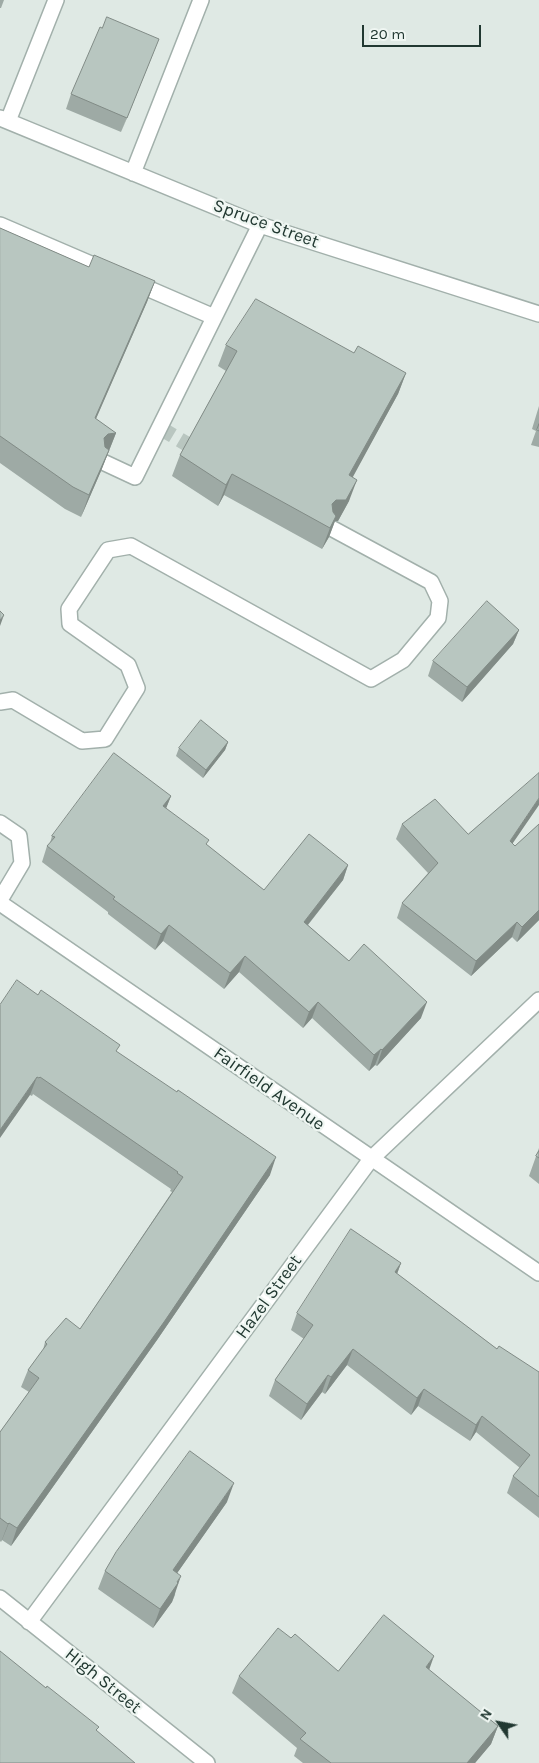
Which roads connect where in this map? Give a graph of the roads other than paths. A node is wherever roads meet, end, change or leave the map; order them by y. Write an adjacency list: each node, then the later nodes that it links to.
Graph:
1 (56, 0): 3 (street)
2 (201, 0): 4 (street)
3 (4, 120): 4 (street, Spruce Street)
4 (133, 173): 6 (street, Spruce Street)
5 (0, 225): 8 (street)
6 (260, 225): 7 (street, Spruce Street); 8 (street)
7 (539, 314)
8 (214, 317): 9 (street)
9 (105, 464)
10 (333, 529): 11 (street)
11 (0, 702)
12 (0, 823): 13 (street)
13 (0, 901): 15 (street, Fairfield Avenue)
14 (539, 1000): 15 (street, Hazel Street)
15 (371, 1159): 16 (street, Fairfield Avenue); 18 (street, Hazel Street)
16 (539, 1273)
17 (0, 1598): 18 (street, High Street)
18 (29, 1622): 19 (street, High Street)
19 (207, 1763)

